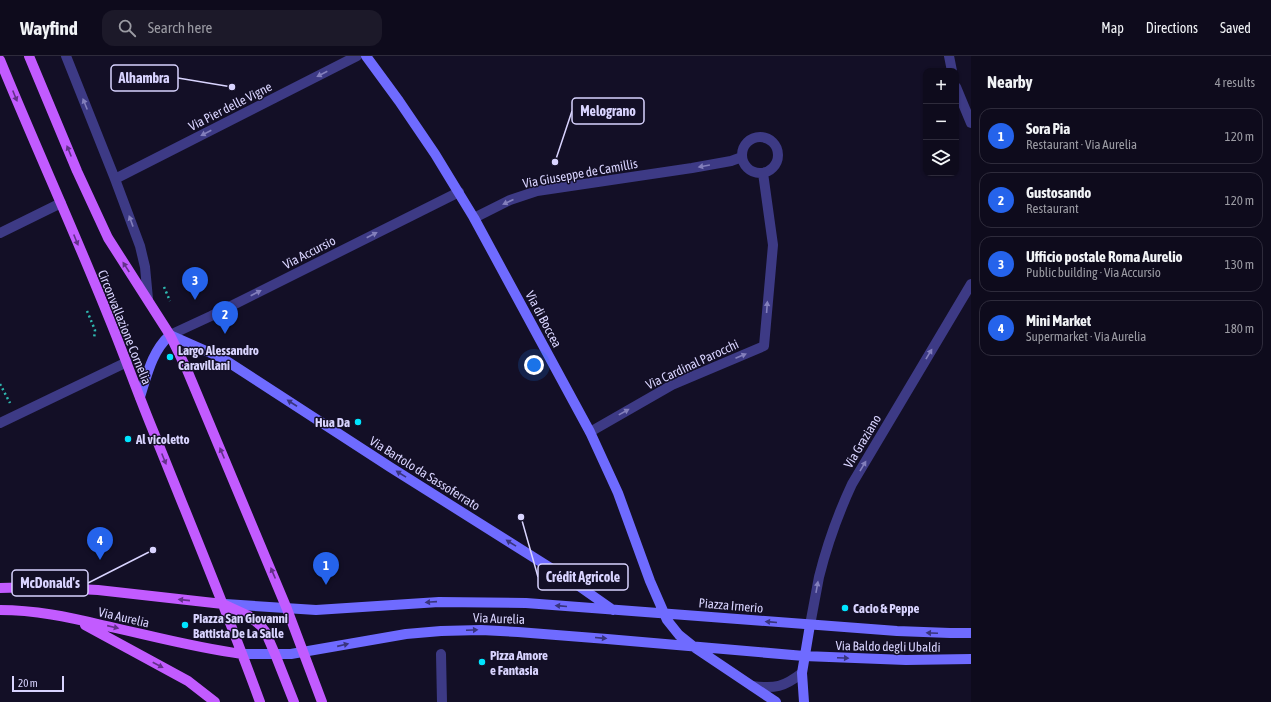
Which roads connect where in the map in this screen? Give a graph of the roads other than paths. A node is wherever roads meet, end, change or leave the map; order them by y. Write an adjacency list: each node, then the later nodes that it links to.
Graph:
1 (29, 56): 18 (main road, Circonvallazione Cornelia, one-way to 1)
2 (66, 56): 12 (street, Circonvallazione Cornelia, one-way to 2)
3 (356, 56): 12 (street, Via Pier delle Vigne, one-way to 12)
4 (366, 56): 13 (main road, Via di Boccea)
5 (949, 56): 7 (street)
6 (0, 60): 14 (main road, Circonvallazione Cornelia, one-way to 14)
7 (951, 68)
8 (959, 94): 9 (street)
9 (971, 123)
10 (742, 157): 11 (street); 11 (street); 15 (street, Via Giuseppe de Camillis, one-way to 15)
11 (763, 173): 23 (street, Via Cardinal Parocchi, one-way to 11)
12 (115, 179): 18 (street, Circonvallazione Cornelia, one-way to 12)
13 (459, 192): 15 (main road, Via di Boccea); 19 (street, Via Accursio, one-way to 13)
14 (61, 204): 16 (street); 20 (main road, Circonvallazione Cornelia, one-way to 20)
15 (474, 218): 23 (main road, Via di Boccea)
16 (0, 233)
17 (971, 284): 31 (street, Via Graziano, one-way to 17)
18 (148, 300): 19 (main road, Circonvallazione Cornelia)
19 (170, 335): 21 (main road); 26 (main road, Circonvallazione Cornelia, one-way to 19); 28 (main road, Via Bartolo da Sassoferrato, one-way to 19)
20 (127, 362): 21 (main road, Circonvallazione Cornelia); 22 (street)
21 (140, 397): 25 (main road, Circonvallazione Cornelia, one-way to 25)
22 (0, 423)
23 (590, 432): 29 (main road, Via di Boccea)
24 (0, 588): 25 (main road, Via Aurelia, one-way to 24)
25 (223, 604): 26 (main road); 35 (main road); 36 (main road, Via Aurelia)
26 (288, 609): 28 (main road, Via Aurelia, one-way to 26); 34 (main road)
27 (0, 610): 30 (main road, Via Aurelia)
28 (614, 610): 29 (main road, Via Aurelia)
29 (664, 613): 31 (main road, Piazza Irnerio, one-way to 29); 33 (main road)
30 (75, 619): 35 (main road, Via Aurelia, one-way to 35); 42 (main road, one-way to 42)
31 (810, 625): 32 (main road, Via Baldo degli Ubaldi, one-way to 31); 38 (main road)
32 (971, 633)
33 (694, 647): 34 (main road, Via Aurelia, one-way to 33); 38 (main road); 41 (main road)
34 (304, 652): 36 (main road); 45 (main road)
35 (242, 654): 36 (main road); 43 (main road)
36 (276, 654): 44 (main road, Via Aurelia)
37 (441, 654): 46 (street)
38 (804, 656): 39 (main road, Via Baldo degli Ubaldi, one-way to 39); 40 (main road)
39 (971, 659)
40 (802, 673): 41 (street); 48 (main road)
41 (752, 686): 47 (main road)
42 (215, 702)
43 (260, 702)
44 (294, 702)
45 (322, 702)
46 (442, 702)
47 (776, 702)
48 (804, 702)

